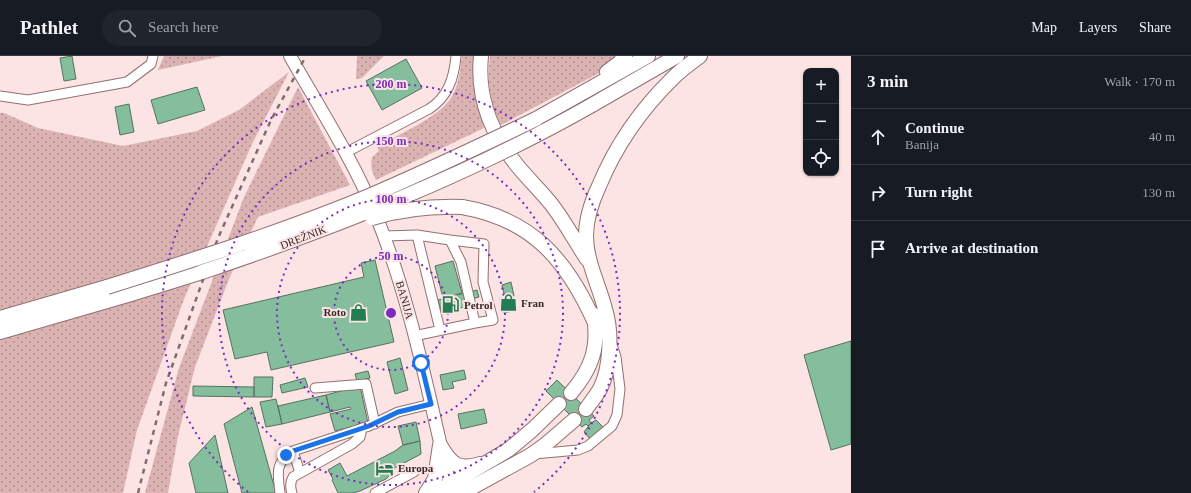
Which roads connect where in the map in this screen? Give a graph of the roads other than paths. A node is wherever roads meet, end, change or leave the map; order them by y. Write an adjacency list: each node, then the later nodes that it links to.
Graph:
1 (153, 56): 9 (street)
2 (290, 56): 11 (main road, BANIJA)
3 (456, 56): 11 (street)
4 (481, 56): 14 (highway)
5 (625, 56): 10 (highway)
6 (648, 56): 10 (highway)
7 (678, 56): 10 (highway)
8 (700, 56): 17 (highway)
9 (0, 96)
10 (589, 98): 15 (highway, DREŽNIK, bridge); 18 (highway, DREŽNIK, bridge)
11 (345, 153): 13 (main road, BANIJA)
12 (417, 235): 13 (street); 16 (street); 21 (street)
13 (384, 236): 23 (main road, BANIJA)
14 (572, 236): 17 (highway); 20 (highway)
15 (297, 239): 20 (highway, bridge); 22 (highway, DREŽNIK, bridge)
16 (450, 240): 19 (street); 19 (street)
17 (591, 264): 24 (highway)
18 (0, 318)
19 (475, 323): 21 (street)
20 (595, 323): 26 (highway)
21 (440, 330): 23 (street)
22 (0, 332)
23 (414, 336): 27 (main road, BANIJA)
24 (609, 338): 29 (highway); 35 (street)
25 (315, 388): 31 (street)
26 (571, 393)
27 (431, 404): 31 (street); 33 (main road, BANIJA)
28 (559, 404): 36 (highway)
29 (586, 409)
30 (574, 420): 35 (highway)
31 (375, 424): 32 (street)
32 (362, 428): 34 (street); 38 (street)
33 (440, 445): 36 (highway); 40 (main road, BANIJA); 44 (highway)
34 (293, 451): 38 (street); 41 (street)
35 (530, 455): 39 (highway)
36 (493, 460): 40 (highway)
37 (414, 472): 43 (street)
38 (300, 473): 42 (street)
39 (485, 480): 46 (highway); 47 (highway)
40 (451, 489): 45 (highway)
41 (280, 493)
42 (292, 493)
43 (375, 493)
44 (426, 493)
45 (435, 493)
46 (462, 493)
47 (474, 493)

